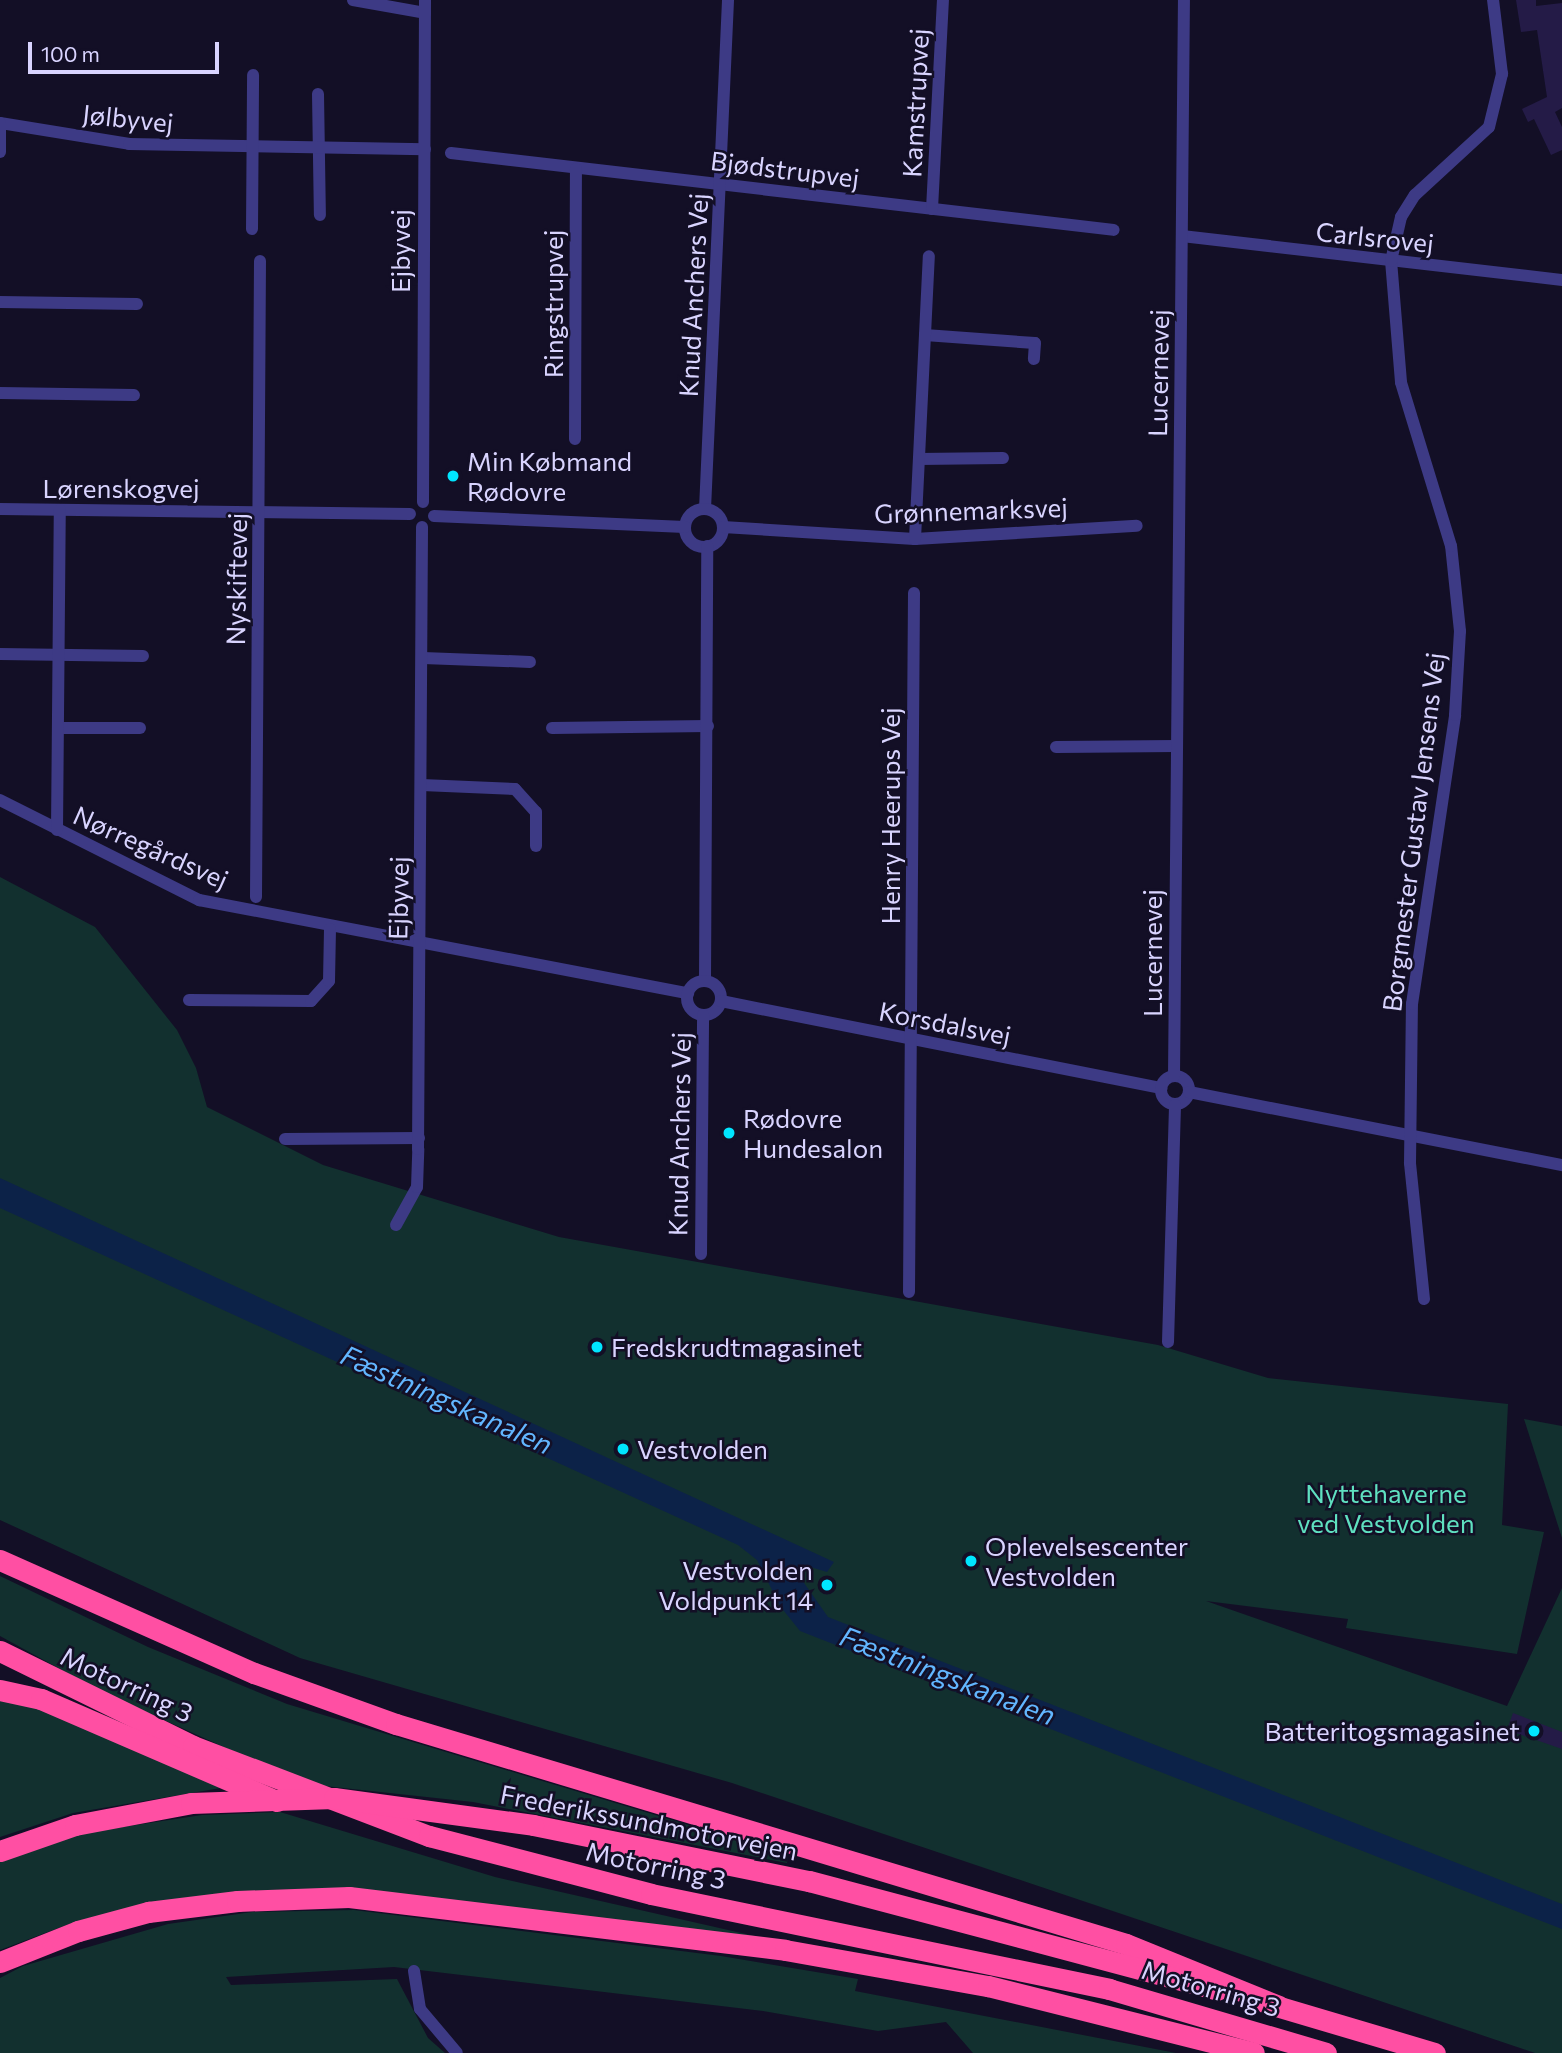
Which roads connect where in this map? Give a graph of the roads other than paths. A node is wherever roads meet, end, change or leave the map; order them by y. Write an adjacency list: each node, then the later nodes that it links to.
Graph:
1 (353, 0): 6 (street)
2 (728, 0): 16 (street, Knud Anchers Vej)
3 (943, 0): 17 (street, Kamstrupvej)
4 (1184, 0): 21 (street, Lucernevej)
5 (1493, 0): 24 (street, Borgmester Gustav Jensens Vej)
6 (425, 6): 12 (street, Ejbyvej)
7 (253, 75): 10 (street)
8 (318, 94): 11 (street)
9 (0, 123): 10 (street, Jølbyvej); 13 (street)
10 (253, 148): 11 (street, Jølbyvej); 19 (street)
11 (319, 148): 12 (street, Jølbyvej); 18 (street)
12 (425, 149): 35 (street, Ejbyvej)
13 (0, 152)
14 (451, 153): 15 (street, Bjødstrupvej)
15 (576, 169): 16 (street, Bjødstrupvej); 32 (street, Ringstrupvej)
16 (721, 184): 17 (street, Bjødstrupvej); 37 (street, Knud Anchers Vej)
17 (932, 209): 20 (street, Bjødstrupvej)
18 (320, 215)
19 (252, 229)
20 (1114, 230)
21 (1182, 236): 24 (street, Carlsrovej); 58 (street, Lucernevej)
22 (929, 256): 28 (street)
23 (260, 261): 39 (street, Nyskiftevej)
24 (1391, 261): 25 (street, Carlsrovej); 77 (street, Borgmester Gustav Jensens Vej)
25 (1562, 280)
26 (0, 302): 27 (street)
27 (137, 304)
28 (925, 335): 29 (street); 34 (street)
29 (1034, 359)
30 (0, 393): 31 (street)
31 (134, 395)
32 (575, 439)
33 (1003, 458): 34 (street)
34 (919, 459): 46 (street)
35 (423, 502): 40 (street); 41 (street)
36 (0, 509): 38 (street, Lørenskogvej)
37 (705, 509): 44 (street); 45 (street)
38 (60, 510): 39 (street, Lørenskogvej); 50 (street)
39 (260, 511): 40 (street, Lørenskogvej); 64 (street, Nyskiftevej)
40 (410, 514): 43 (street)
41 (434, 516): 43 (street); 44 (street)
42 (1137, 526): 46 (street, Grønnemarksvej)
43 (422, 527): 52 (street, Ejbyvej)
44 (685, 527): 47 (street)
45 (723, 527): 46 (street, Grønnemarksvej); 47 (street)
46 (915, 539)
47 (707, 546): 54 (street)
48 (914, 593): 72 (street, Henry Heerups Vej)
49 (0, 654): 50 (street)
50 (59, 655): 51 (street); 55 (street)
51 (143, 656)
52 (423, 658): 53 (street); 60 (street, Ejbyvej)
53 (530, 662)
54 (708, 726): 57 (street); 67 (street)
55 (58, 728): 56 (street); 62 (street)
56 (140, 728)
57 (552, 728)
58 (1177, 746): 59 (street); 73 (street, Lucernevej)
59 (1056, 747)
60 (422, 785): 63 (street); 66 (street, Ejbyvej)
61 (0, 800): 62 (street, Nørregårdsvej)
62 (57, 830): 65 (street, Nørregårdsvej)
63 (536, 846)
64 (256, 897)
65 (330, 929): 66 (street, Nørregårdsvej); 69 (street)
66 (419, 945): 68 (street); 78 (street, Ejbyvej)
67 (705, 981): 68 (street); 70 (street)
68 (688, 993): 71 (street)
69 (189, 1000)
70 (720, 1001): 71 (street); 72 (street, Korsdalsvej)
71 (703, 1014): 82 (street, Knud Anchers Vej)
72 (911, 1040): 74 (street, Korsdalsvej); 83 (street, Henry Heerups Vej)
73 (1174, 1076): 74 (street); 75 (street)
74 (1161, 1088): 76 (street)
75 (1189, 1092): 76 (street); 77 (street)
76 (1175, 1105): 85 (street)
77 (1410, 1135): 80 (street); 84 (street, Borgmester Gustav Jensens Vej)
78 (419, 1138): 79 (street); 81 (street, Ejbyvej)
79 (285, 1139)
80 (1562, 1165)
81 (397, 1226)
82 (701, 1254)
83 (909, 1292)
84 (1424, 1298)
85 (1168, 1342)
86 (0, 1551): 88 (highway)
87 (0, 1560): 88 (highway)
88 (54, 1587): 95 (highway)
89 (0, 1651): 91 (highway, Motorring 3)
90 (0, 1690): 91 (highway)
91 (429, 1836): 98 (highway, Motorring 3)
92 (0, 1851): 95 (highway, Frederikssundmotorvejen, bridge)
93 (0, 1962): 97 (highway)
94 (414, 1970): 96 (street)
95 (1279, 2007): 99 (highway, Motorring 3)
96 (457, 2053)
97 (1254, 2053)
98 (1326, 2053)
99 (1435, 2053)

